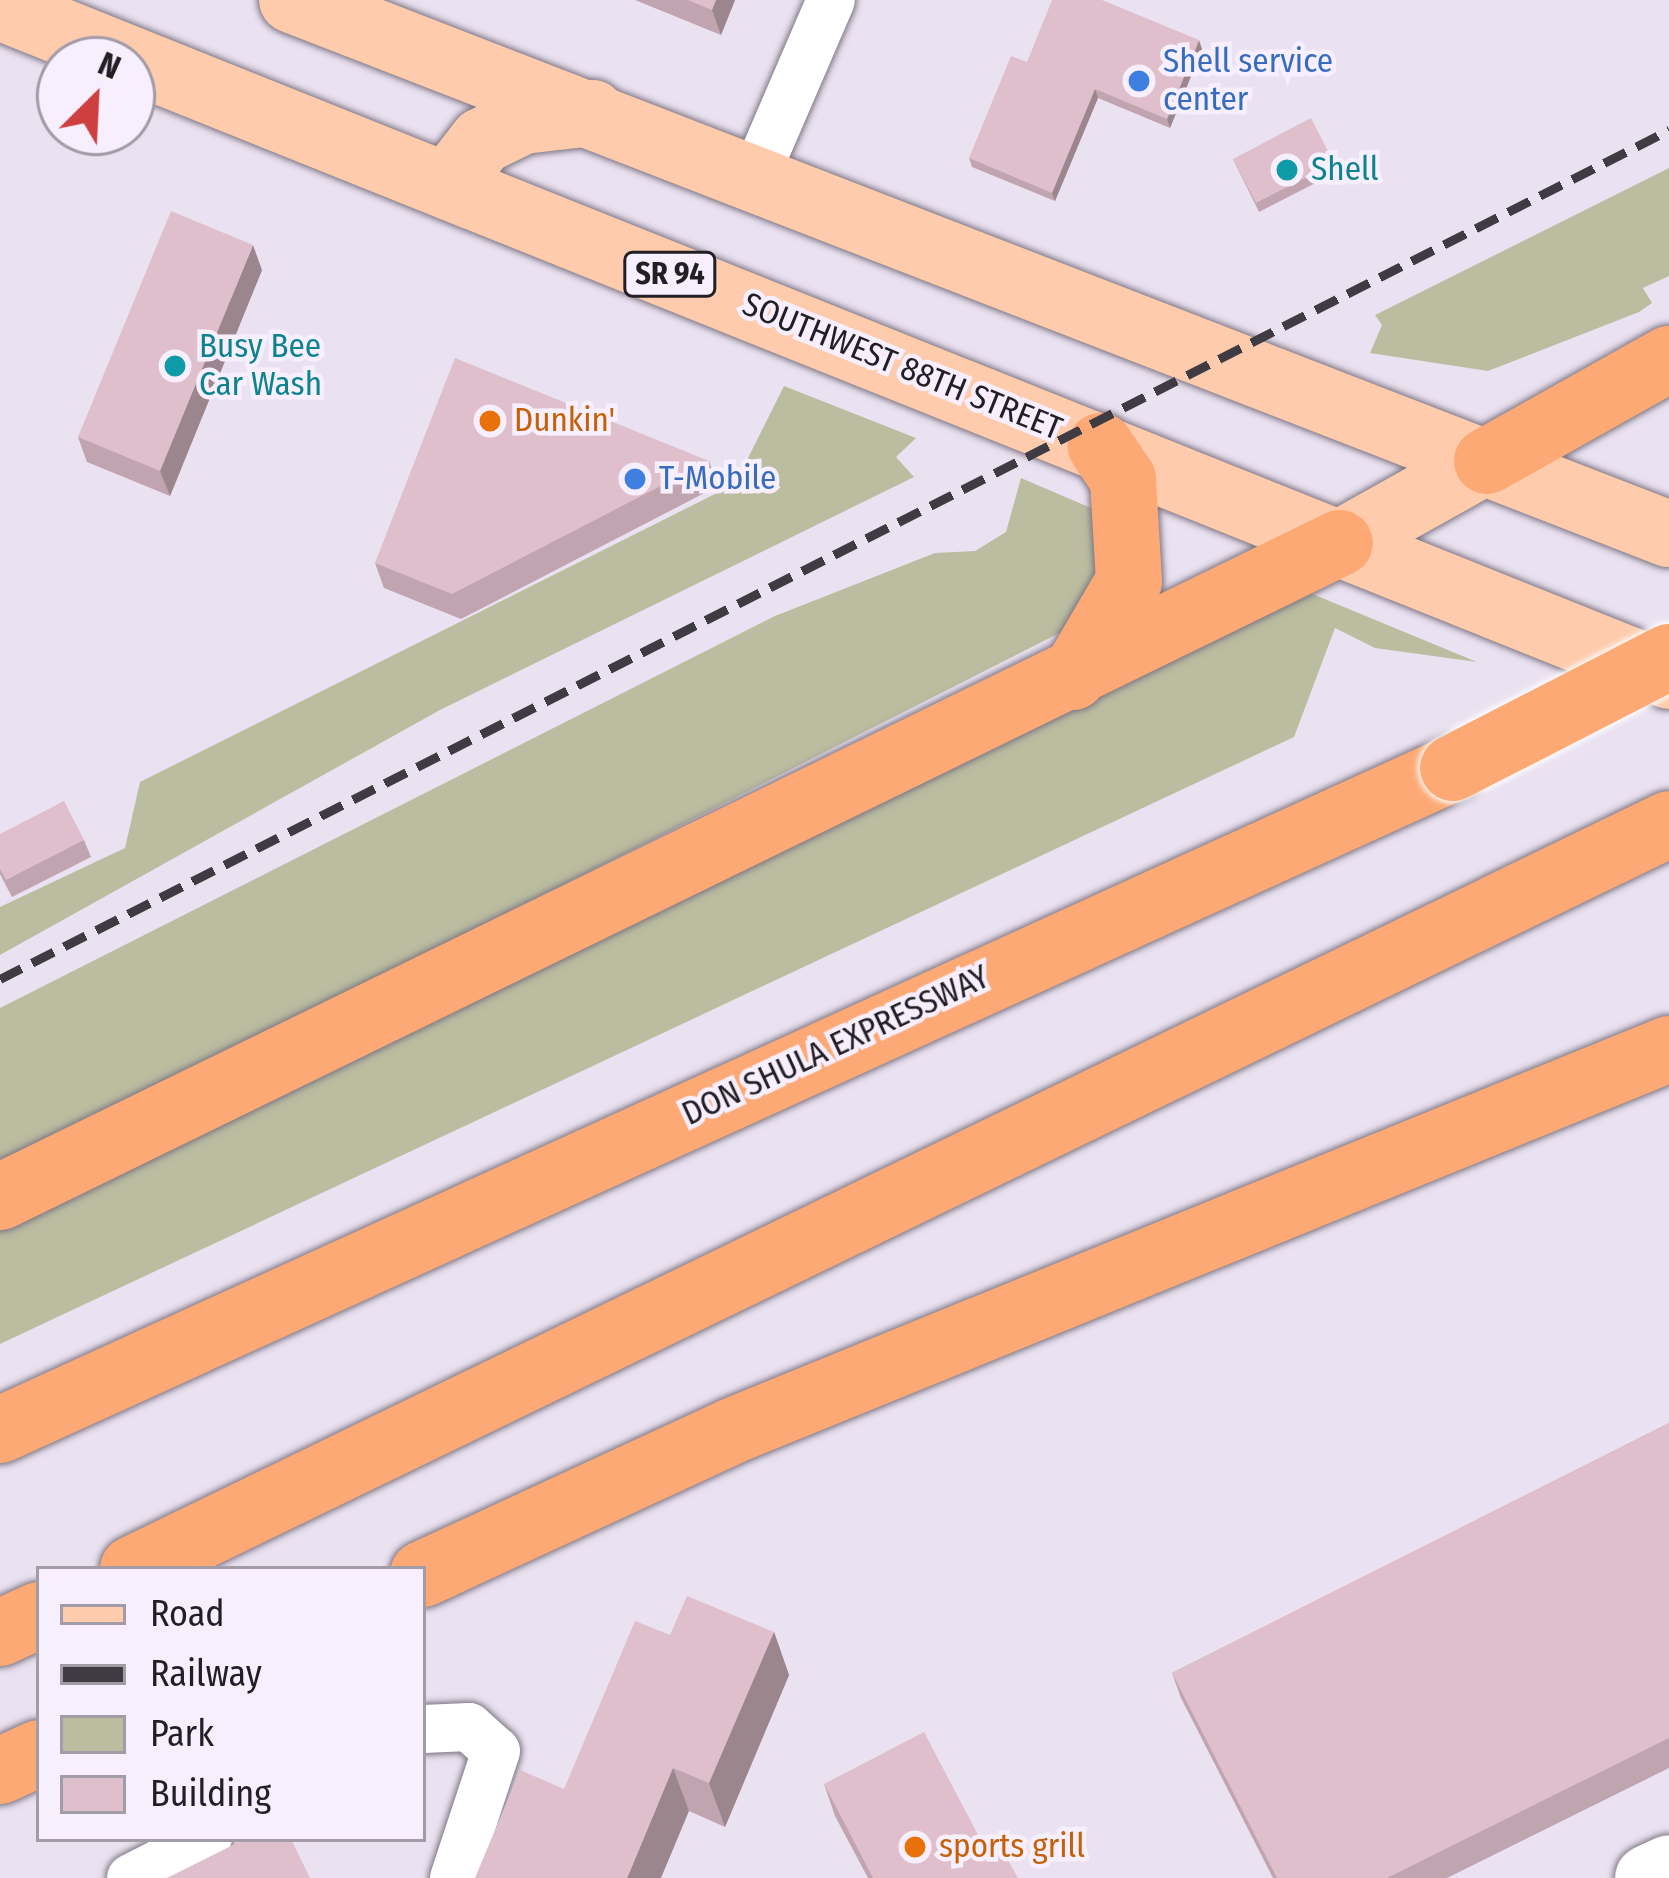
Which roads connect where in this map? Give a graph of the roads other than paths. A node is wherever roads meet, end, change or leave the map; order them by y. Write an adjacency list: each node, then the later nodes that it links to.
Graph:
1 (292, 0): 4 (main road)
2 (831, 0): 5 (street)
3 (0, 7): 6 (main road, SOUTHWEST 88TH STREET / SR 94)
4 (593, 113): 5 (main road); 6 (main road)
5 (756, 174): 9 (main road)
6 (448, 184): 8 (main road, SOUTHWEST 88TH STREET / SR 94)
7 (1669, 359): 9 (highway)
8 (1101, 446): 11 (main road, SOUTHWEST 88TH STREET / SR 94); 14 (highway)
9 (1487, 460): 10 (main road); 11 (main road)
10 (1669, 534)
11 (1340, 543): 13 (main road, SOUTHWEST 88TH STREET / SR 94); 14 (highway)
12 (1669, 657): 18 (highway, DON SHULA EXPRESSWAY, bridge)
13 (1669, 676)
14 (1072, 677): 17 (highway)
15 (1653, 832): 19 (highway)
16 (1669, 1049): 20 (highway)
17 (0, 1197)
18 (0, 1430)
19 (139, 1566)
20 (426, 1573)
21 (36, 1616): 22 (highway)
22 (0, 1634)
23 (426, 1729): 29 (street)
24 (36, 1754): 25 (highway)
25 (0, 1771)
26 (202, 1842): 28 (street)
27 (1669, 1868): 30 (street)
28 (131, 1878)
29 (454, 1878)
30 (1648, 1878)

